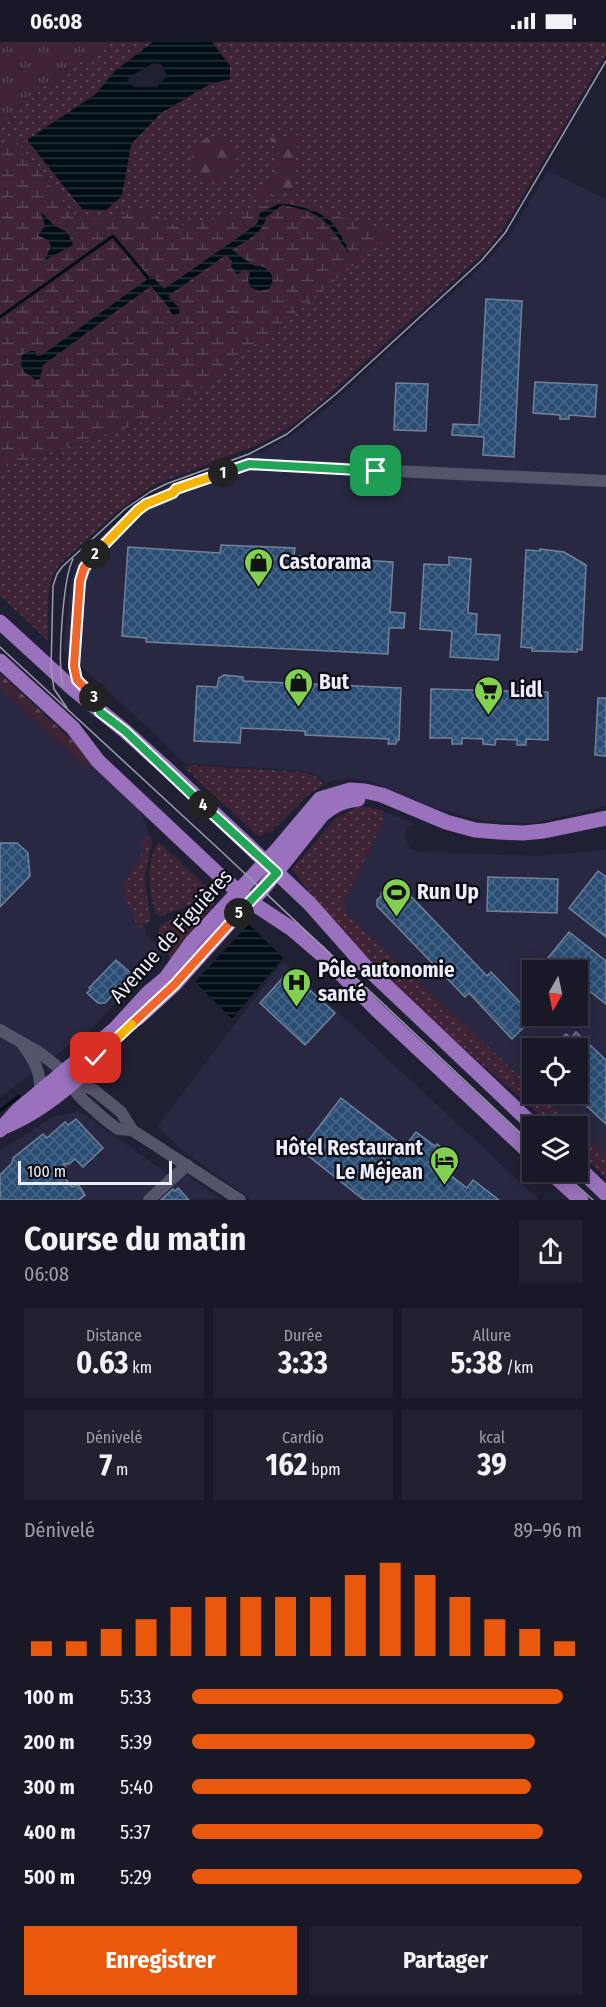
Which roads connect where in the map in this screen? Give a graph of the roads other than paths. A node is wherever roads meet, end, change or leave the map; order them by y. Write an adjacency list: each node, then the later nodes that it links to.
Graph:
1 (606, 482): 4 (street)
2 (0, 622): 4 (main road)
3 (0, 661): 8 (main road)
4 (100, 712): 7 (main road)
5 (606, 818): 7 (main road, Avenue de Figuières)
6 (606, 825): 7 (main road, Avenue de Figuières)
7 (272, 868): 8 (main road, Avenue de Figuières); 9 (main road, Avenue de Figuières); 15 (main road)
8 (239, 891): 9 (main road); 10 (main road, Avenue de Figuières)
9 (251, 902): 10 (main road, Avenue de Figuières); 17 (main road)
10 (186, 962): 13 (main road, Avenue de Figuières)
11 (0, 1030): 12 (street)
12 (22, 1044): 13 (street); 14 (street)
13 (68, 1077): 14 (main road, Avenue de Figuières); 16 (main road, Avenue de Figuières); 18 (street)
14 (40, 1090): 16 (main road, Avenue de Figuières)
15 (523, 1116)
16 (2, 1128)
17 (522, 1146)
18 (187, 1165): 22 (street); 23 (street)
19 (588, 1177): 21 (main road)
20 (561, 1182): 24 (main road)
21 (606, 1194)
22 (149, 1200)
23 (240, 1200)
24 (581, 1200)

